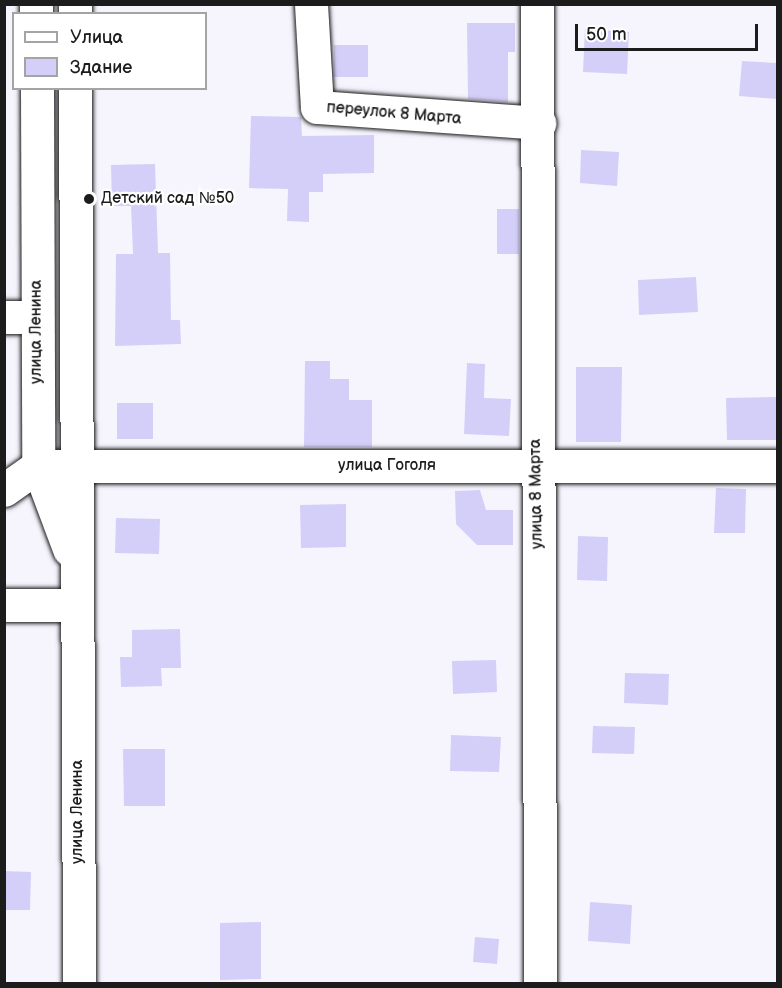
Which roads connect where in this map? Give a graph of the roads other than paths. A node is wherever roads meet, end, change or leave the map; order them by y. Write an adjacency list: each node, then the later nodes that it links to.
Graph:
1 (310, 4): 5 (street, переулок 8 Марта)
2 (537, 4): 5 (street, улица 8 Марта)
3 (36, 90): 7 (street, улица Ленина)
4 (75, 90): 9 (street, улица Ленина)
5 (538, 123): 10 (street, улица 8 Марта)
6 (4, 316): 7 (street)
7 (38, 317): 8 (street, улица Ленина)
8 (38, 466): 9 (street, улица Гоголя); 12 (street); 13 (street, улица Ленина)
9 (76, 466): 10 (street, улица Гоголя); 13 (street, улица Ленина)
10 (536, 466): 11 (street, улица Гоголя); 17 (street, улица 8 Марта)
11 (777, 466)
12 (4, 490)
13 (76, 568): 14 (street, улица Ленина)
14 (76, 604): 15 (street); 16 (street, улица Ленина)
15 (4, 605)
16 (79, 984)
17 (540, 984)

